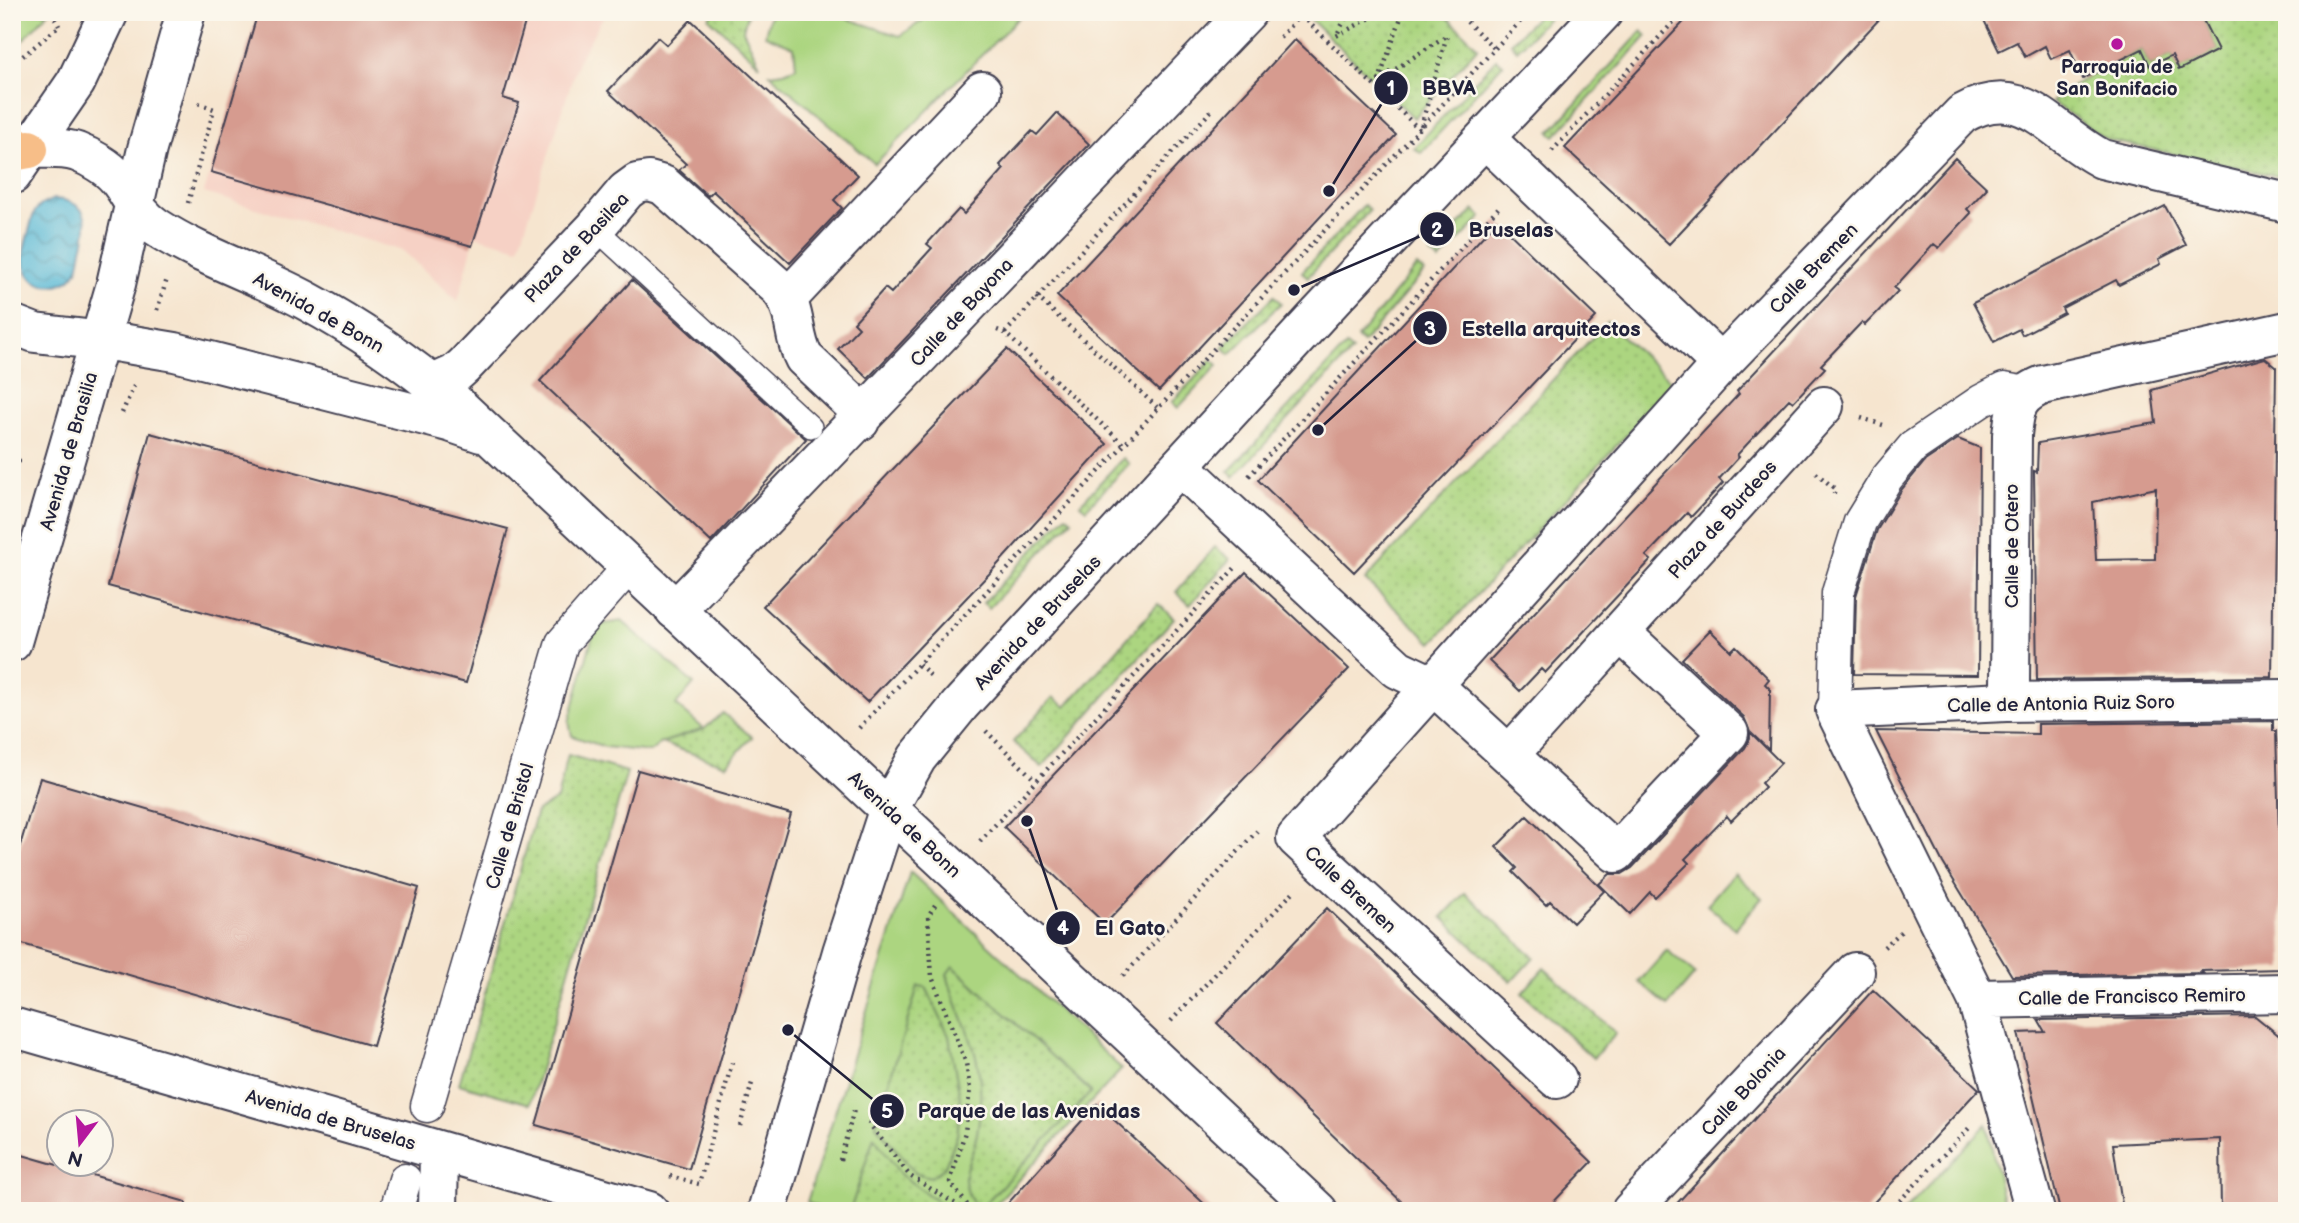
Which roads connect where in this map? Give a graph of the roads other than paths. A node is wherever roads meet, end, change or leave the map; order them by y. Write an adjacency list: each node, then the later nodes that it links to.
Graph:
1 (110, 12): 7 (street)
2 (186, 12): 9 (street)
3 (1247, 12): 19 (street, Calle de Bayona)
4 (1603, 12): 6 (street, Avenida de Bruselas)
5 (982, 91): 11 (street)
6 (1486, 139): 15 (street); 22 (street, Avenida de Bruselas)
7 (18, 159): 9 (street, Avenida de Bonn)
8 (2287, 203): 15 (street, Calle Bremen)
9 (133, 206): 14 (street, Avenida de Brasilia); 16 (street, Avenida de Bonn)
10 (595, 228): 11 (street, Plaza de Basilea); 16 (street, Plaza de Basilea); 20 (lane)
11 (788, 298): 19 (street)
12 (12, 324): 14 (street, Avenida de Bonn)
13 (2287, 331): 17 (street)
14 (98, 341): 21 (street, Avenida de Bonn); 26 (street, Avenida de Brasilia)
15 (1721, 363): 27 (street, Calle Bremen)
16 (433, 384): 21 (street, Avenida de Bonn)
17 (2027, 393): 29 (street, Calle de Otero); 30 (street)
18 (1824, 407): 25 (street, Plaza de Burdeos)
19 (860, 421): 24 (street, Calle de Bayona)
20 (811, 427)
21 (492, 438): 23 (street, Avenida de Bonn)
22 (1180, 466): 27 (street); 32 (street, Avenida de Bruselas)
23 (629, 567): 24 (street, Avenida de Bonn); 38 (street, Calle de Bristol)
24 (675, 610): 32 (street, Avenida de Bonn)
25 (1621, 633): 31 (street, Plaza de Burdeos); 31 (street)
26 (12, 642)
27 (1434, 686): 31 (street); 37 (street, Calle Bremen)
28 (2287, 698): 29 (street, Calle de Antonia Ruiz Soro)
29 (2006, 702): 30 (street, Calle de Antonia Ruiz Soro)
30 (1835, 710): 35 (street)
31 (1509, 755)
32 (889, 808): 44 (street, Avenida de Bruselas); 45 (street, Avenida de Bonn)
33 (1855, 972): 46 (street, Calle Bolonia)
34 (2287, 993): 35 (street, Calle de Francisco Remiro)
35 (1977, 999): 47 (street)
36 (12, 1027): 39 (street, Avenida de Bruselas)
37 (1557, 1079)
38 (427, 1106)
39 (439, 1150): 42 (street); 43 (street, Avenida de Bruselas)
40 (405, 1180): 41 (street)
41 (396, 1211)
42 (438, 1211)
43 (649, 1211)
44 (766, 1211)
45 (1318, 1211)
46 (1631, 1211)
47 (2035, 1211)

